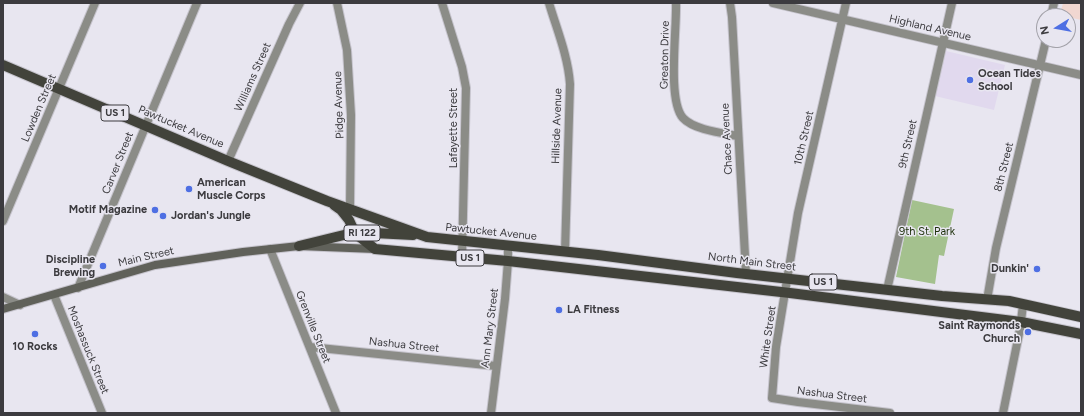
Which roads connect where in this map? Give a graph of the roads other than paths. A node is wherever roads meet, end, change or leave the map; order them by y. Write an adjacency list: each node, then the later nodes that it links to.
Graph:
1 (95, 3): 18 (street, Lowden Street)
2 (197, 3): 19 (street, Carver Street)
3 (300, 3): 21 (street, Williams Street)
4 (337, 3): 23 (street, Pidge Avenue)
5 (442, 3): 27 (street, Lafayette Street)
6 (549, 3): 32 (street, Hillside Avenue)
7 (676, 3): 20 (street, Greaton Drive)
8 (730, 3): 20 (street, Chace Avenue)
9 (774, 3): 12 (street, Highland Avenue)
10 (846, 3): 12 (street, 10th Street)
11 (952, 3): 13 (street, 9th Street)
12 (842, 19): 13 (street, Highland Avenue); 37 (street, 10th Street)
13 (943, 42): 16 (street, Highland Avenue); 39 (street, 9th Street)
14 (1044, 48): 16 (street, 8th Street)
15 (3, 65): 18 (main road, Pawtucket Avenue / US 1)
16 (1040, 65): 17 (street, Highland Avenue); 43 (street, 8th Street)
17 (1081, 75)
18 (59, 88): 19 (main road, Pawtucket Avenue / US 1); 24 (street, Lowden Street)
19 (145, 126): 21 (main road, Pawtucket Avenue / US 1); 38 (street, Carver Street)
20 (738, 136): 36 (street, Chace Avenue)
21 (228, 161): 22 (main road, Pawtucket Avenue / US 1)
22 (327, 201): 23 (main road, Pawtucket Avenue / US 1); 25 (main road, Pawtucket Avenue / US 1)
23 (350, 208): 26 (main road, Pawtucket Avenue / US 1)
24 (3, 221)
25 (355, 233): 26 (main road, Main Street / RI 122); 28 (main road, Main Street / RI 122); 31 (main road, Pawtucket Avenue / US 1)
26 (427, 237): 27 (main road, Pawtucket Avenue / US 1)
27 (462, 241): 29 (main road, Pawtucket Avenue / US 1); 33 (street, Lafayette Street)
28 (299, 246): 30 (main road, Main Street / RI 122); 31 (main road, Main Street / RI 122)
29 (508, 246): 32 (main road, Pawtucket Avenue / US 1); 34 (street, Ann Mary Street)
30 (270, 249): 38 (main road, Main Street / RI 122); 50 (street, Grenville Street)
31 (375, 249): 33 (main road, US 1)
32 (563, 252): 35 (main road); 36 (main road, North Main Street / US 1)
33 (462, 257): 34 (main road, US 1)
34 (508, 261): 35 (main road, US 1); 51 (street, Ann Mary Street)
35 (565, 268): 40 (main road, US 1)
36 (746, 274): 37 (main road, North Main Street / US 1)
37 (787, 279): 39 (main road, North Main Street / US 1); 40 (street, White Street)
38 (78, 288): 41 (main road, Main Street / RI 122)
39 (887, 290): 43 (main road, North Main Street / US 1)
40 (785, 293): 48 (main road, US 1); 52 (street, White Street)
41 (54, 295): 44 (main road, Main Street / RI 122); 53 (street, Moshassuck Street)
42 (3, 297): 44 (street)
43 (987, 300): 45 (main road, North Main Street / US 1)
44 (20, 305): 46 (main road, Main Street / RI 122)
45 (1024, 305): 47 (main road, North Main Street / US 1); 48 (street)
46 (3, 309)
47 (1081, 317)
48 (1021, 322): 49 (main road, US 1); 57 (street)
49 (1081, 334)
50 (310, 347): 51 (street, Nashua Street); 54 (street, Grenville Street)
51 (496, 366): 55 (street, Ann Mary Street)
52 (772, 398): 56 (street, Nashua Street)
53 (102, 413)
54 (336, 413)
55 (491, 413)
56 (890, 413)
57 (1003, 413)

